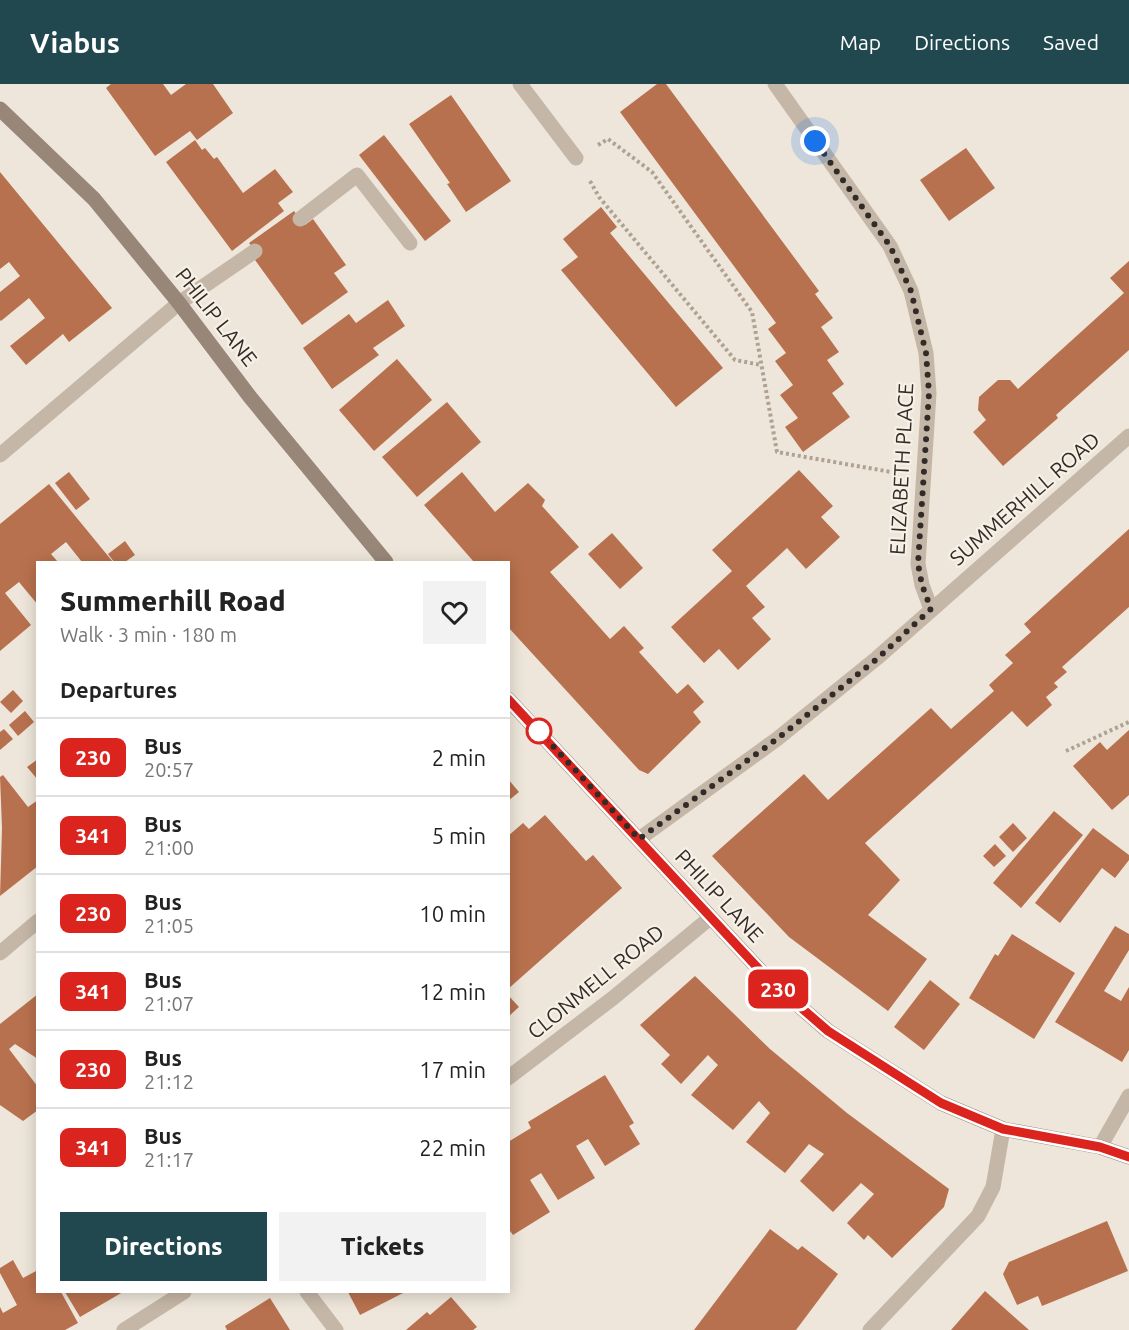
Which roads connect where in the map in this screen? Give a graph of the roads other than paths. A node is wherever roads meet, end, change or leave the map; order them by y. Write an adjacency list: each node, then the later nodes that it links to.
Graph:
1 (519, 84): 4 (street)
2 (775, 84): 12 (street, ELIZABETH PLACE)
3 (0, 109): 8 (main road, PHILIP LANE)
4 (576, 158)
5 (300, 219): 6 (street)
6 (410, 243)
7 (255, 251): 8 (street)
8 (179, 303): 10 (street); 11 (main road, PHILIP LANE)
9 (1129, 436): 12 (street, SUMMERHILL ROAD)
10 (0, 455)
11 (385, 561)
12 (931, 609): 14 (street, SUMMERHILL ROAD)
13 (510, 701): 14 (main road, PHILIP LANE)
14 (639, 839): 15 (main road, PHILIP LANE)
15 (710, 918): 18 (street, CLONMELL ROAD); 20 (main road, PHILIP LANE)
16 (36, 923): 17 (street)
17 (0, 953)
18 (510, 1076)
19 (1129, 1096): 21 (street)
20 (1003, 1129): 21 (main road, PHILIP LANE); 27 (street)
21 (1100, 1147): 22 (main road, PHILIP LANE)
22 (1129, 1157)
23 (182, 1293): 25 (street)
24 (308, 1293): 26 (street)
25 (124, 1330)
26 (336, 1330)
27 (870, 1330)

